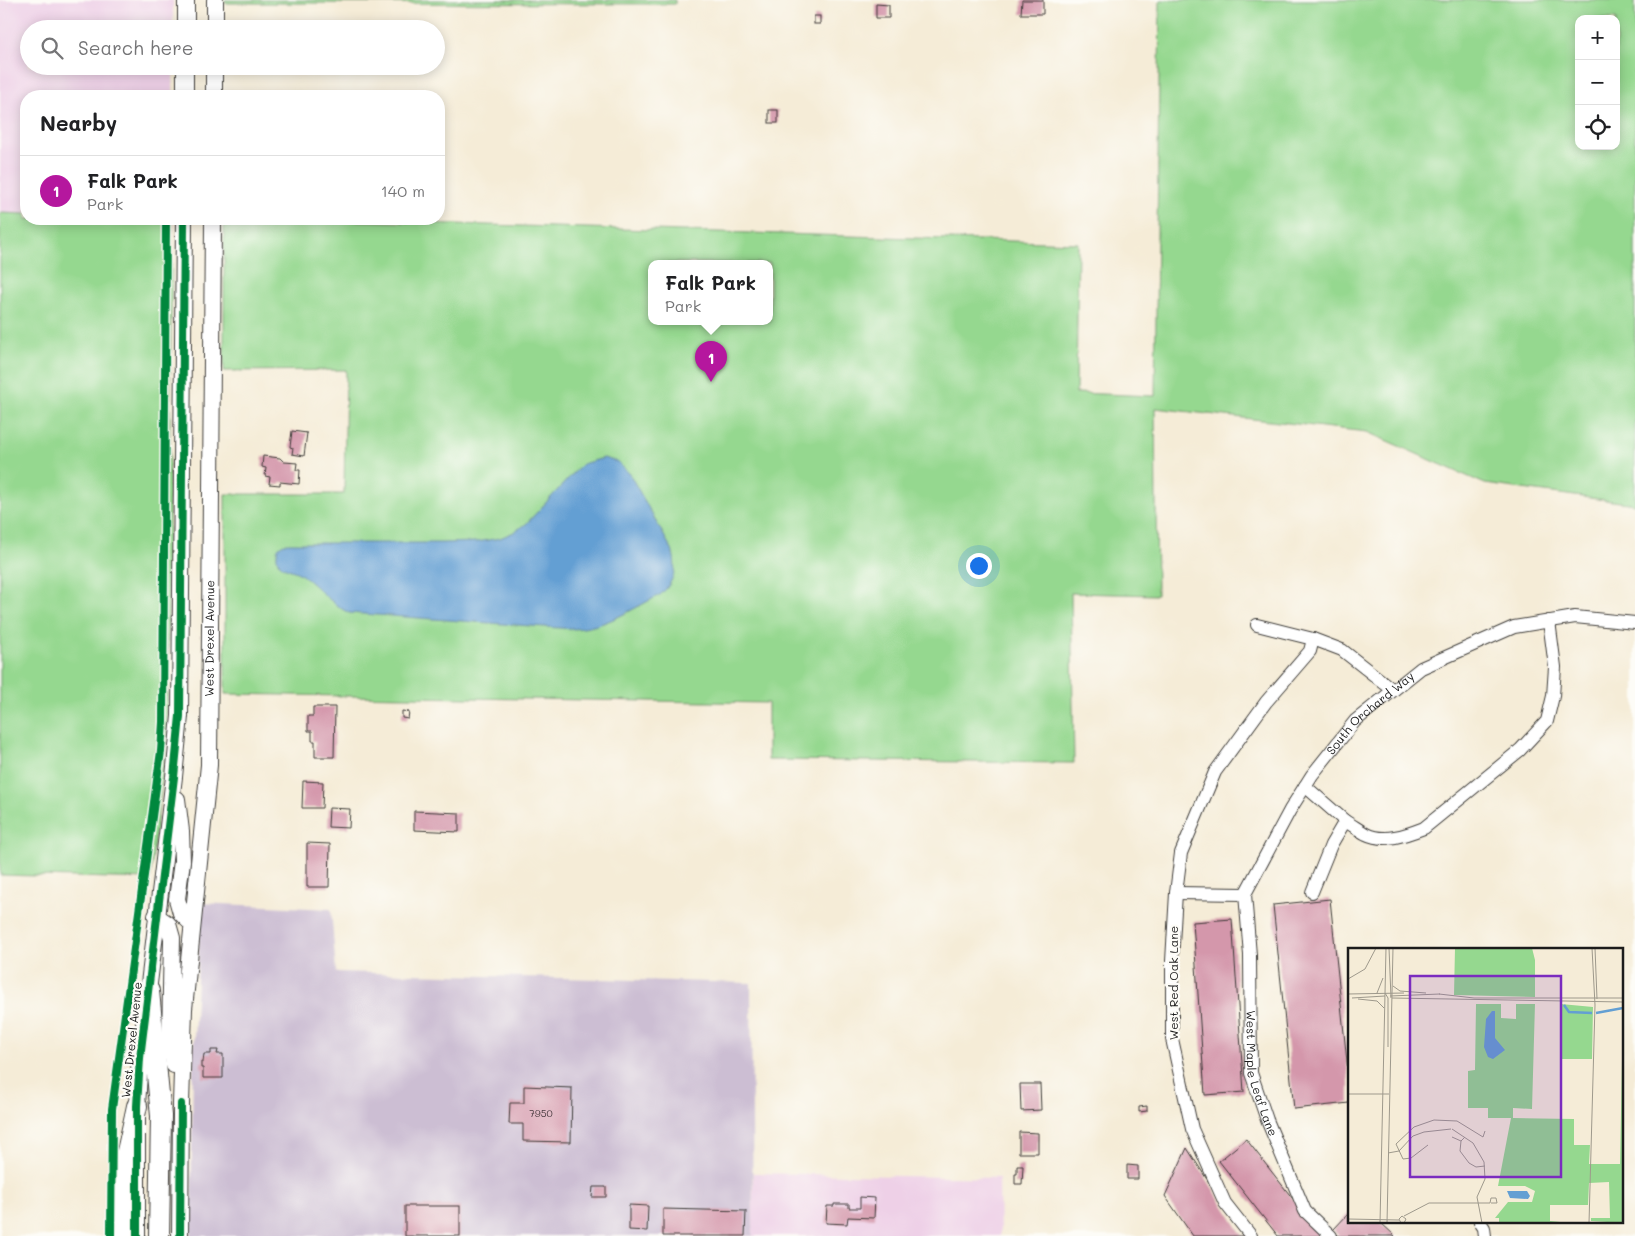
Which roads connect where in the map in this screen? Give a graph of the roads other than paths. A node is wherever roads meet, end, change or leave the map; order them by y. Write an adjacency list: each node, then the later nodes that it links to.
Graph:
1 (186, 0): 3 (street)
2 (215, 0): 4 (street)
3 (186, 20)
4 (214, 20)
5 (185, 75): 7 (street)
6 (214, 75): 8 (street)
7 (185, 90)
8 (214, 90)
9 (184, 225): 16 (street, West Drexel Avenue)
10 (213, 225): 23 (street, West Drexel Avenue)
11 (1549, 621): 12 (street, South Orchard Way); 15 (street, South Orchard Way); 18 (street)
12 (1635, 623)
13 (1257, 625): 14 (street)
14 (1313, 639): 15 (street); 20 (street, West Red Oak Lane)
15 (1393, 690): 17 (street, South Orchard Way)
16 (174, 777): 22 (street, West Drexel Avenue); 23 (street)
17 (1305, 786): 18 (street); 21 (street, South Orchard Way)
18 (1346, 821): 19 (street)
19 (1312, 892)
20 (1176, 893): 21 (street); 32 (street, West Red Oak Lane)
21 (1245, 894): 33 (street, West Maple Leaf Lane)
22 (156, 916): 24 (street, West Drexel Avenue); 25 (street)
23 (192, 924): 25 (street, West Drexel Avenue)
24 (149, 991): 26 (street, West Drexel Avenue); 30 (main road)
25 (181, 1104): 31 (street, West Drexel Avenue)
26 (137, 1106): 28 (main road); 29 (street, West Drexel Avenue)
27 (1481, 1224): 34 (street)
28 (123, 1236)
29 (136, 1236)
30 (159, 1236)
31 (180, 1236)
32 (1251, 1236)
33 (1331, 1236)
34 (1485, 1236)

